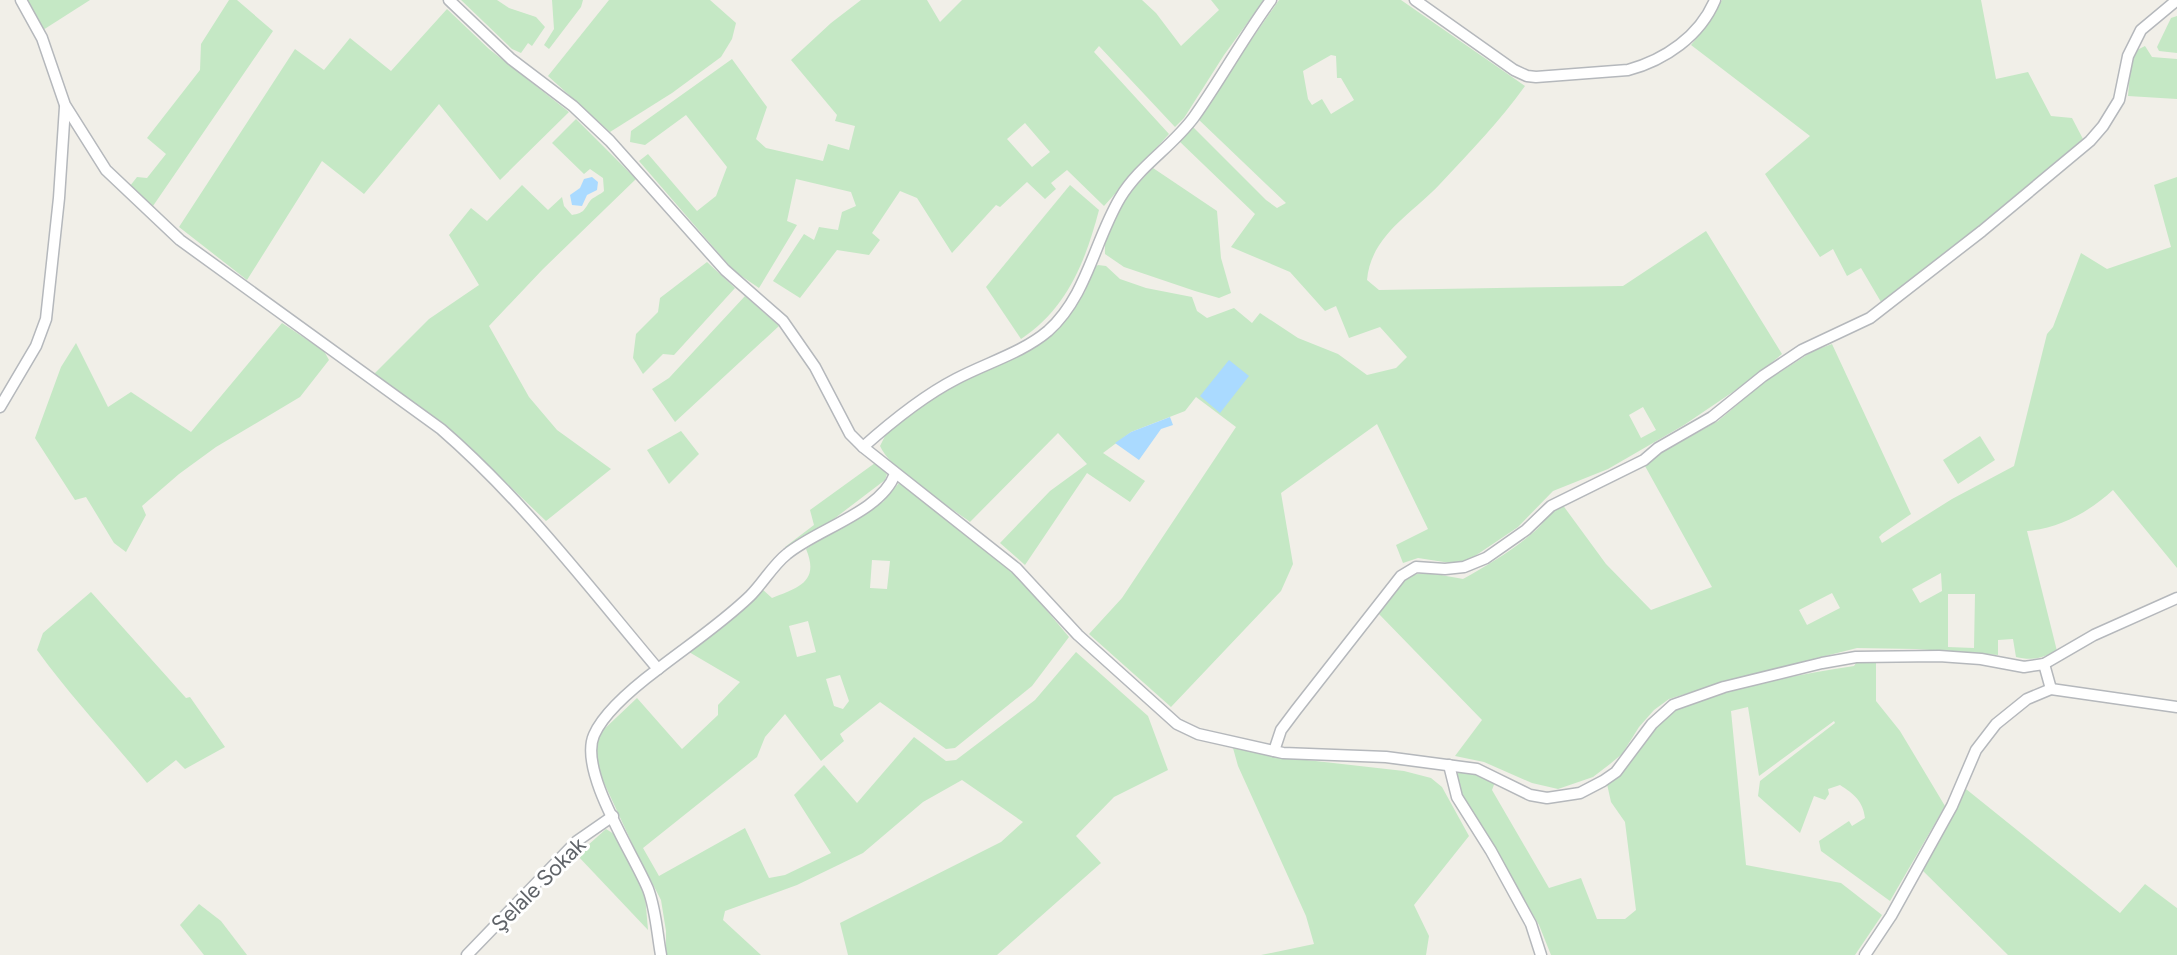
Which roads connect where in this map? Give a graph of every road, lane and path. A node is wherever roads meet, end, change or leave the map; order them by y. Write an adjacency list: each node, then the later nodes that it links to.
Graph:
1 (21, 0): 8 (street)
2 (449, 0): 10 (street)
3 (1271, 0): 10 (street)
4 (1415, 0): 5 (street)
5 (1715, 0)
6 (2177, 0): 7 (street)
7 (2164, 4): 17 (street)
8 (65, 105): 9 (street); 14 (street)
9 (0, 407)
10 (863, 447): 11 (street)
11 (895, 474): 14 (street); 17 (street)
12 (2177, 598): 13 (street)
13 (2044, 664): 15 (street); 18 (street)
14 (658, 669): 19 (street)
15 (2051, 689): 16 (street); 23 (street)
16 (2177, 707)
17 (1274, 751): 18 (street)
18 (1449, 765): 22 (street)
19 (613, 816): 20 (street, Şelale Sokak); 21 (street)
20 (467, 955)
21 (661, 955)
22 (1541, 955)
23 (1865, 955)

